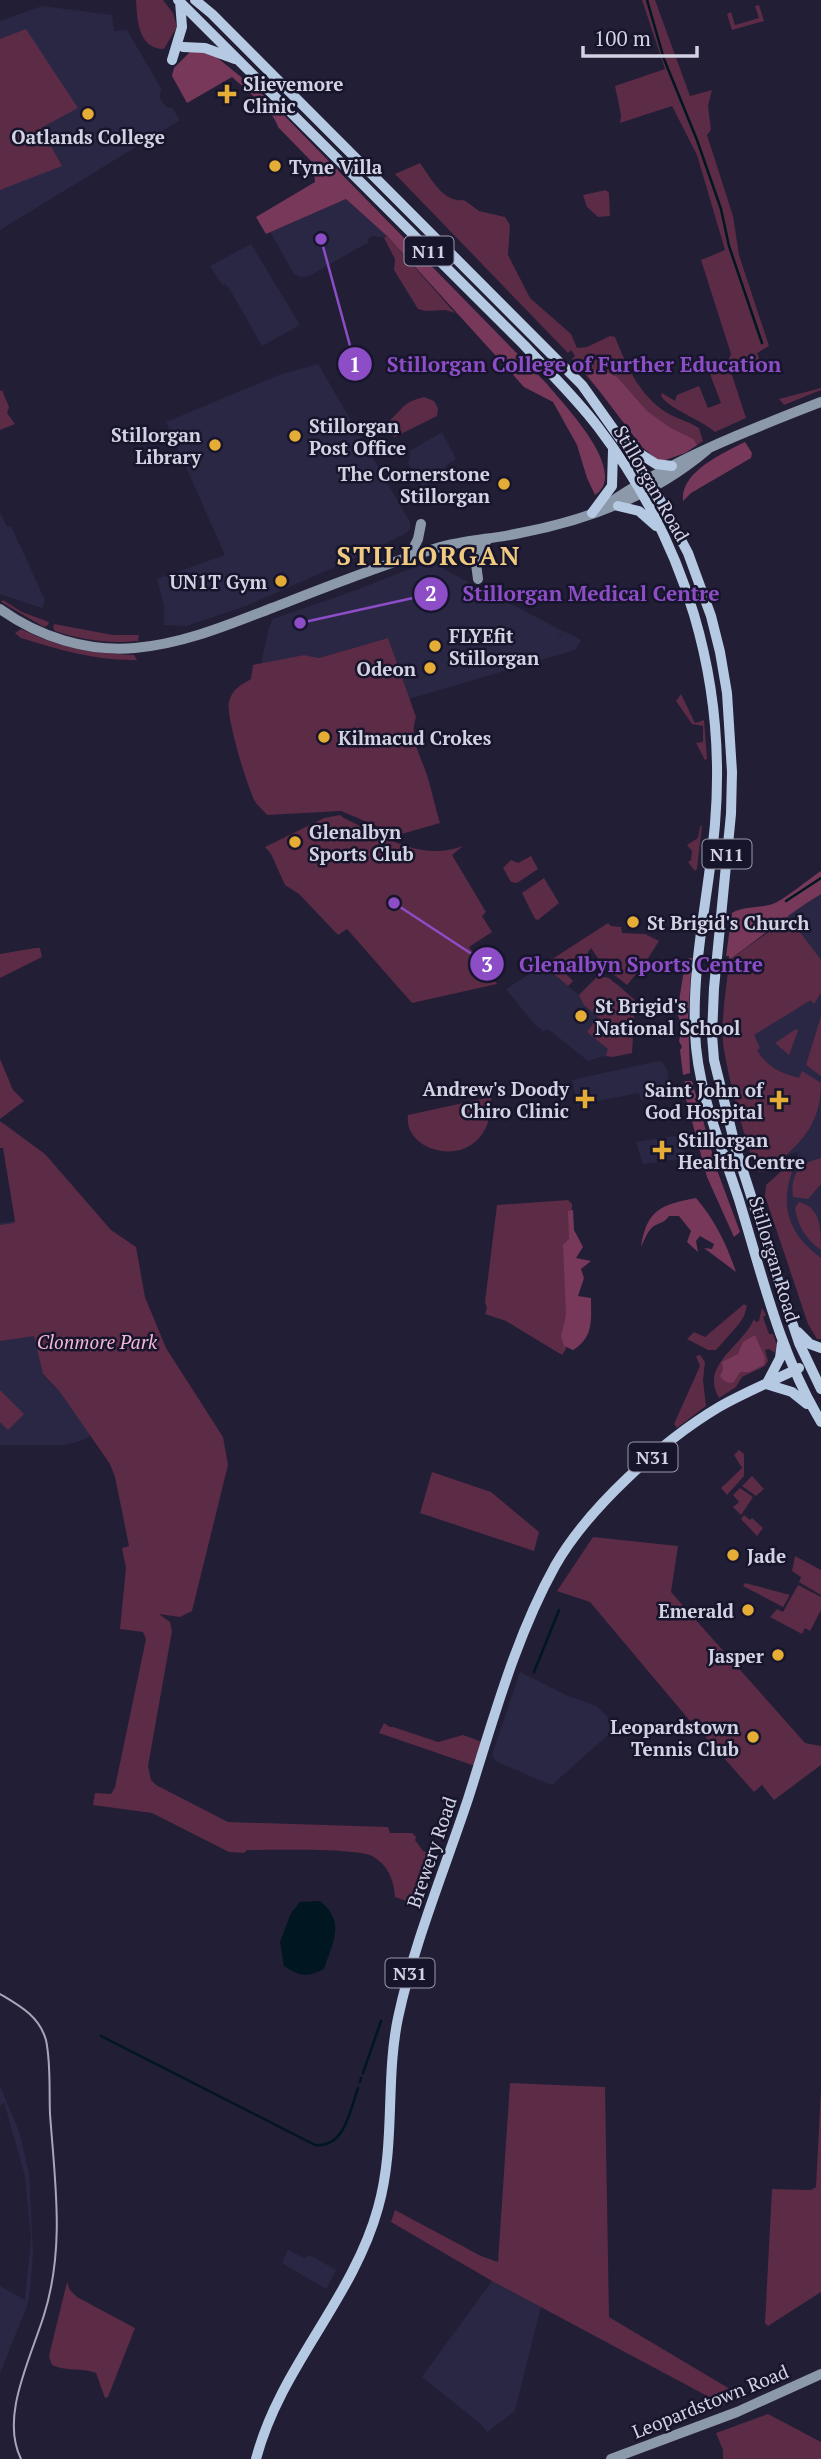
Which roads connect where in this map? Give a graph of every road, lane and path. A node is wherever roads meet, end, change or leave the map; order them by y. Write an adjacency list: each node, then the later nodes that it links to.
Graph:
1 (195, 0): 7 (highway, Stillorgan Road / N11)
2 (179, 1): 4 (highway, N11); 5 (highway, Stillorgan Road / N11)
3 (183, 47): 5 (highway, N11)
4 (172, 60)
5 (237, 60): 8 (highway, Stillorgan Road / N11)
6 (821, 402): 9 (main road)
7 (626, 444): 10 (highway); 11 (highway, Stillorgan Road / N11)
8 (613, 450): 12 (highway, Stillorgan Road / N11); 14 (highway)
9 (707, 450): 10 (main road); 11 (main road)
10 (672, 466): 11 (main road)
11 (652, 483): 12 (main road); 21 (highway, Stillorgan Road / N11)
12 (639, 490): 13 (main road); 14 (main road); 16 (highway, Stillorgan Road / N11)
13 (618, 506): 14 (main road); 16 (highway)
14 (595, 511): 17 (main road)
15 (421, 524): 18 (main road)
16 (661, 530): 22 (highway, Stillorgan Road / N11)
17 (488, 538): 18 (main road); 19 (main road)
18 (408, 559): 20 (main road)
19 (478, 579)
20 (0, 609)
21 (794, 1327): 23 (highway); 24 (highway, Stillorgan Road / N11)
22 (782, 1340): 25 (highway, Stillorgan Road / N11); 26 (highway)
23 (821, 1348)
24 (808, 1363): 25 (highway, Brewery Road / N31); 27 (highway, Stillorgan Road / N11)
25 (794, 1370): 26 (highway, Brewery Road / N31); 28 (highway, Stillorgan Road / N11)
26 (766, 1384): 28 (highway); 31 (highway, Brewery Road / N31)
27 (821, 1389)
28 (812, 1406): 29 (highway, Stillorgan Road / N11)
29 (821, 1422)
30 (821, 2374): 32 (main road, Leopardstown Road)
31 (256, 2459)
32 (611, 2459)

